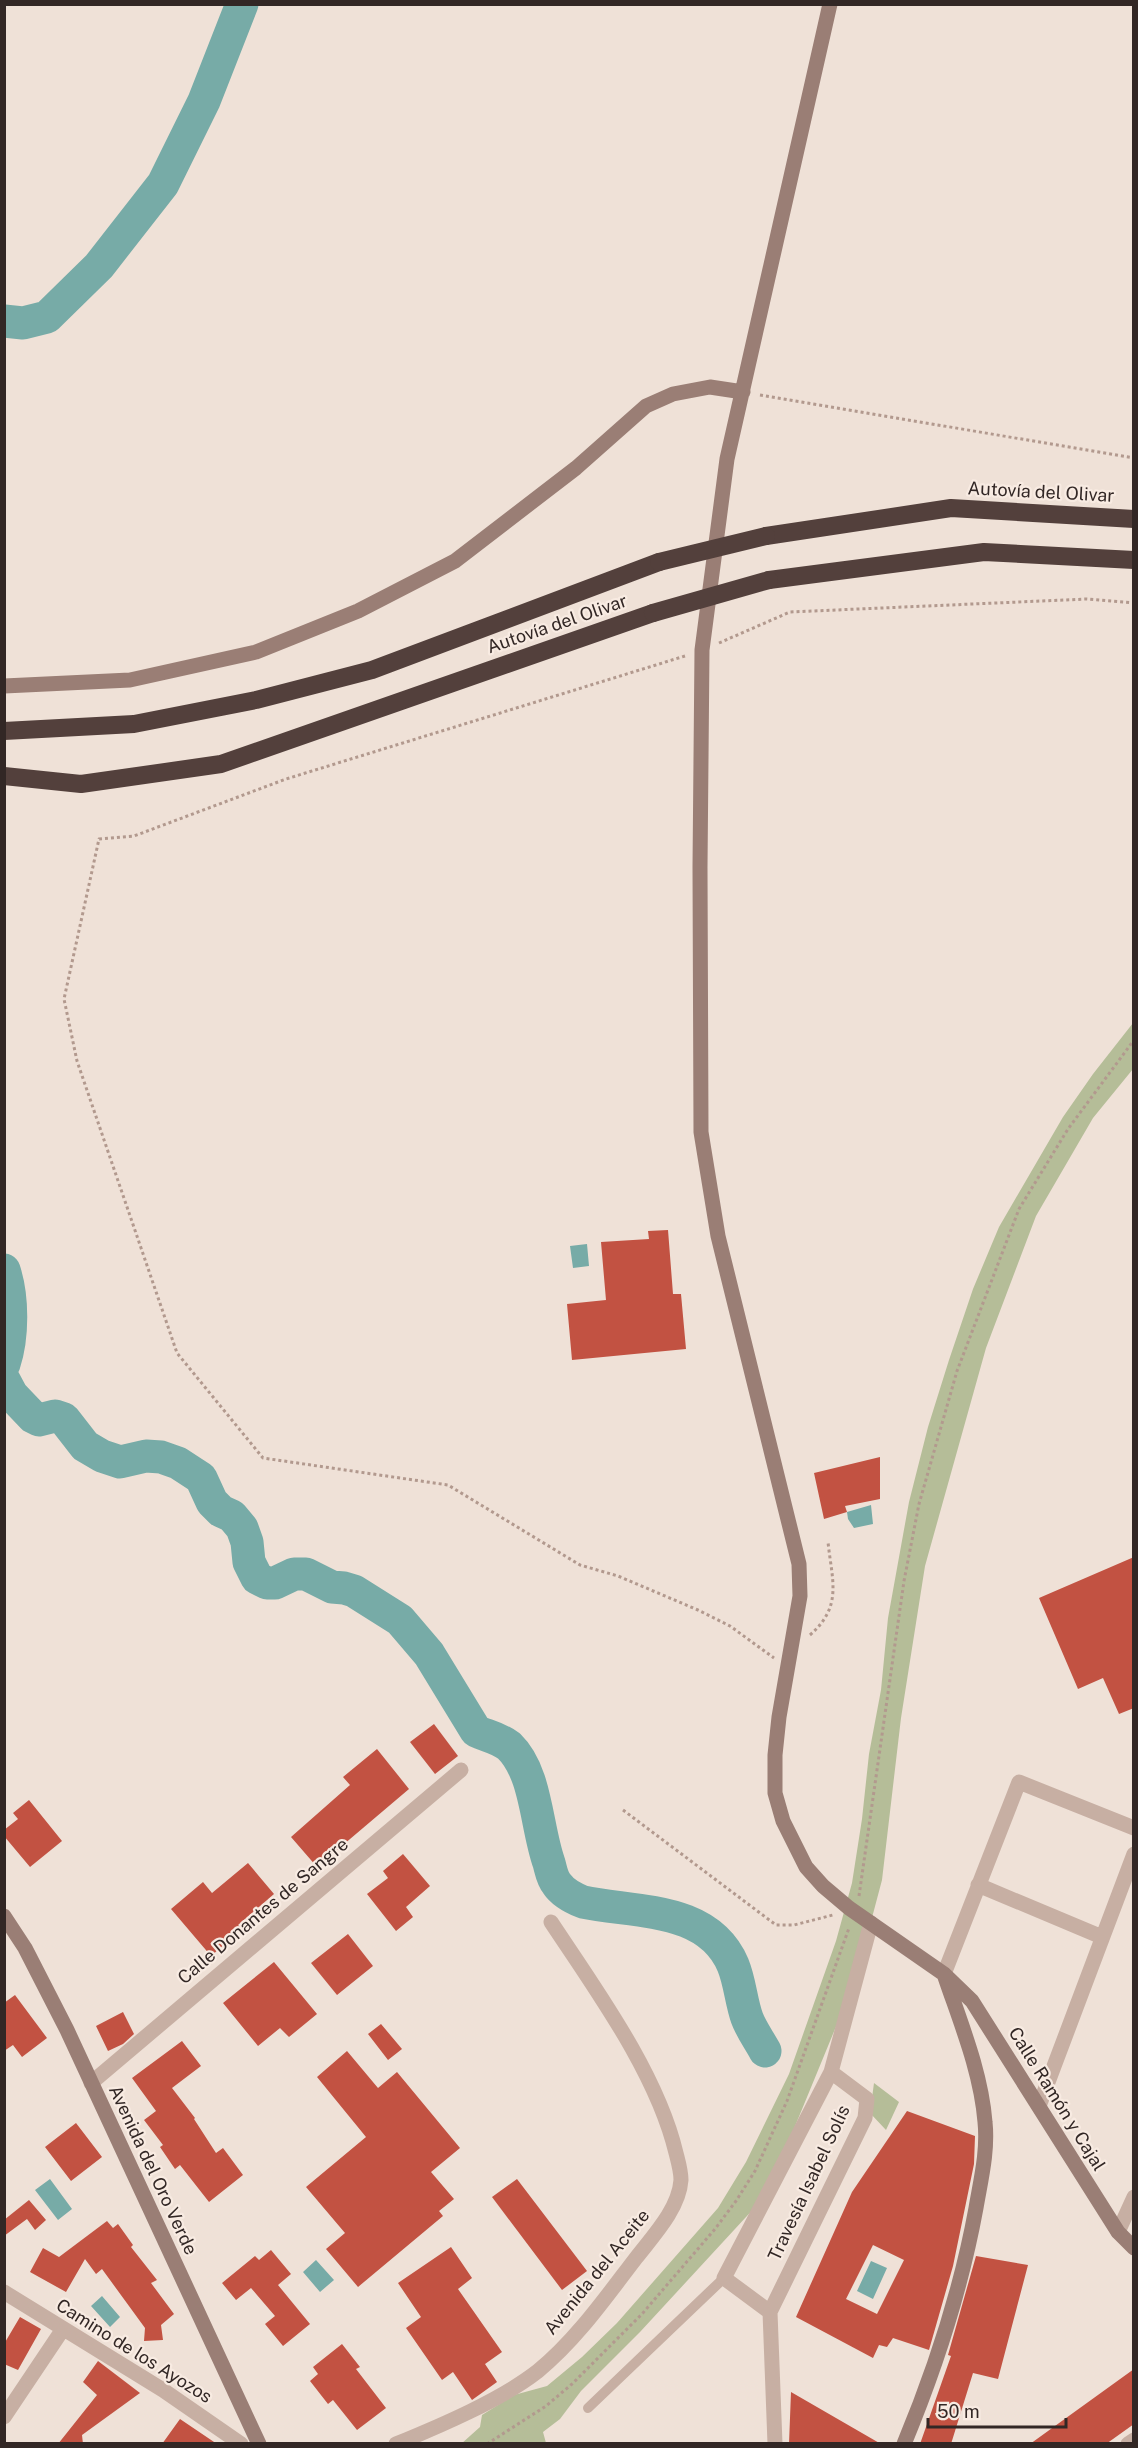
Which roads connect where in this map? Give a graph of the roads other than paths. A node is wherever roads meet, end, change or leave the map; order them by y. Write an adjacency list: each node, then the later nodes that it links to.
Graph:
1 (830, 4): 2 (street, Calle Ramón y Cajal)
2 (743, 392): 5 (street); 14 (street, Calle Ramón y Cajal)
3 (1134, 519): 6 (highway, Autovía del Olivar, bridge)
4 (1134, 560): 7 (highway, Autovía del Olivar, bridge)
5 (4, 686)
6 (4, 731)
7 (4, 776)
8 (461, 1770): 18 (street, Calle Donantes de Sangre)
9 (1134, 1828): 11 (street)
10 (1134, 1854): 15 (street)
11 (978, 1885): 15 (street); 16 (street)
12 (4, 1916): 18 (street, Avenida del Oro Verde)
13 (551, 1922): 32 (street, Avenida del Aceite)
14 (871, 1923): 16 (street, Calle Ramón y Cajal); 17 (street)
15 (1102, 1937): 19 (street)
16 (944, 1974): 19 (street, Calle Ramón y Cajal); 34 (street)
17 (831, 2072): 23 (street); 25 (street, Travesía Isabel Solís)
18 (91, 2083): 31 (street, Avenida del Oro Verde)
19 (1039, 2106): 21 (street, Calle Ramón y Cajal)
20 (1134, 2197): 21 (street)
21 (1118, 2232): 22 (street, Calle Ramón y Cajal)
22 (1134, 2248)
23 (724, 2278): 25 (street); 27 (lane)
24 (4, 2292): 26 (street, Camino de los Ayozos)
25 (770, 2312): 33 (street, Travesía Isabel Solís)
26 (63, 2329): 28 (street); 30 (street, Camino de los Ayozos)
27 (588, 2408)
28 (4, 2417)
29 (1134, 2440): 35 (street)
30 (241, 2444)
31 (259, 2444)
32 (396, 2444)
33 (775, 2444)
34 (904, 2444)
35 (1128, 2444)

